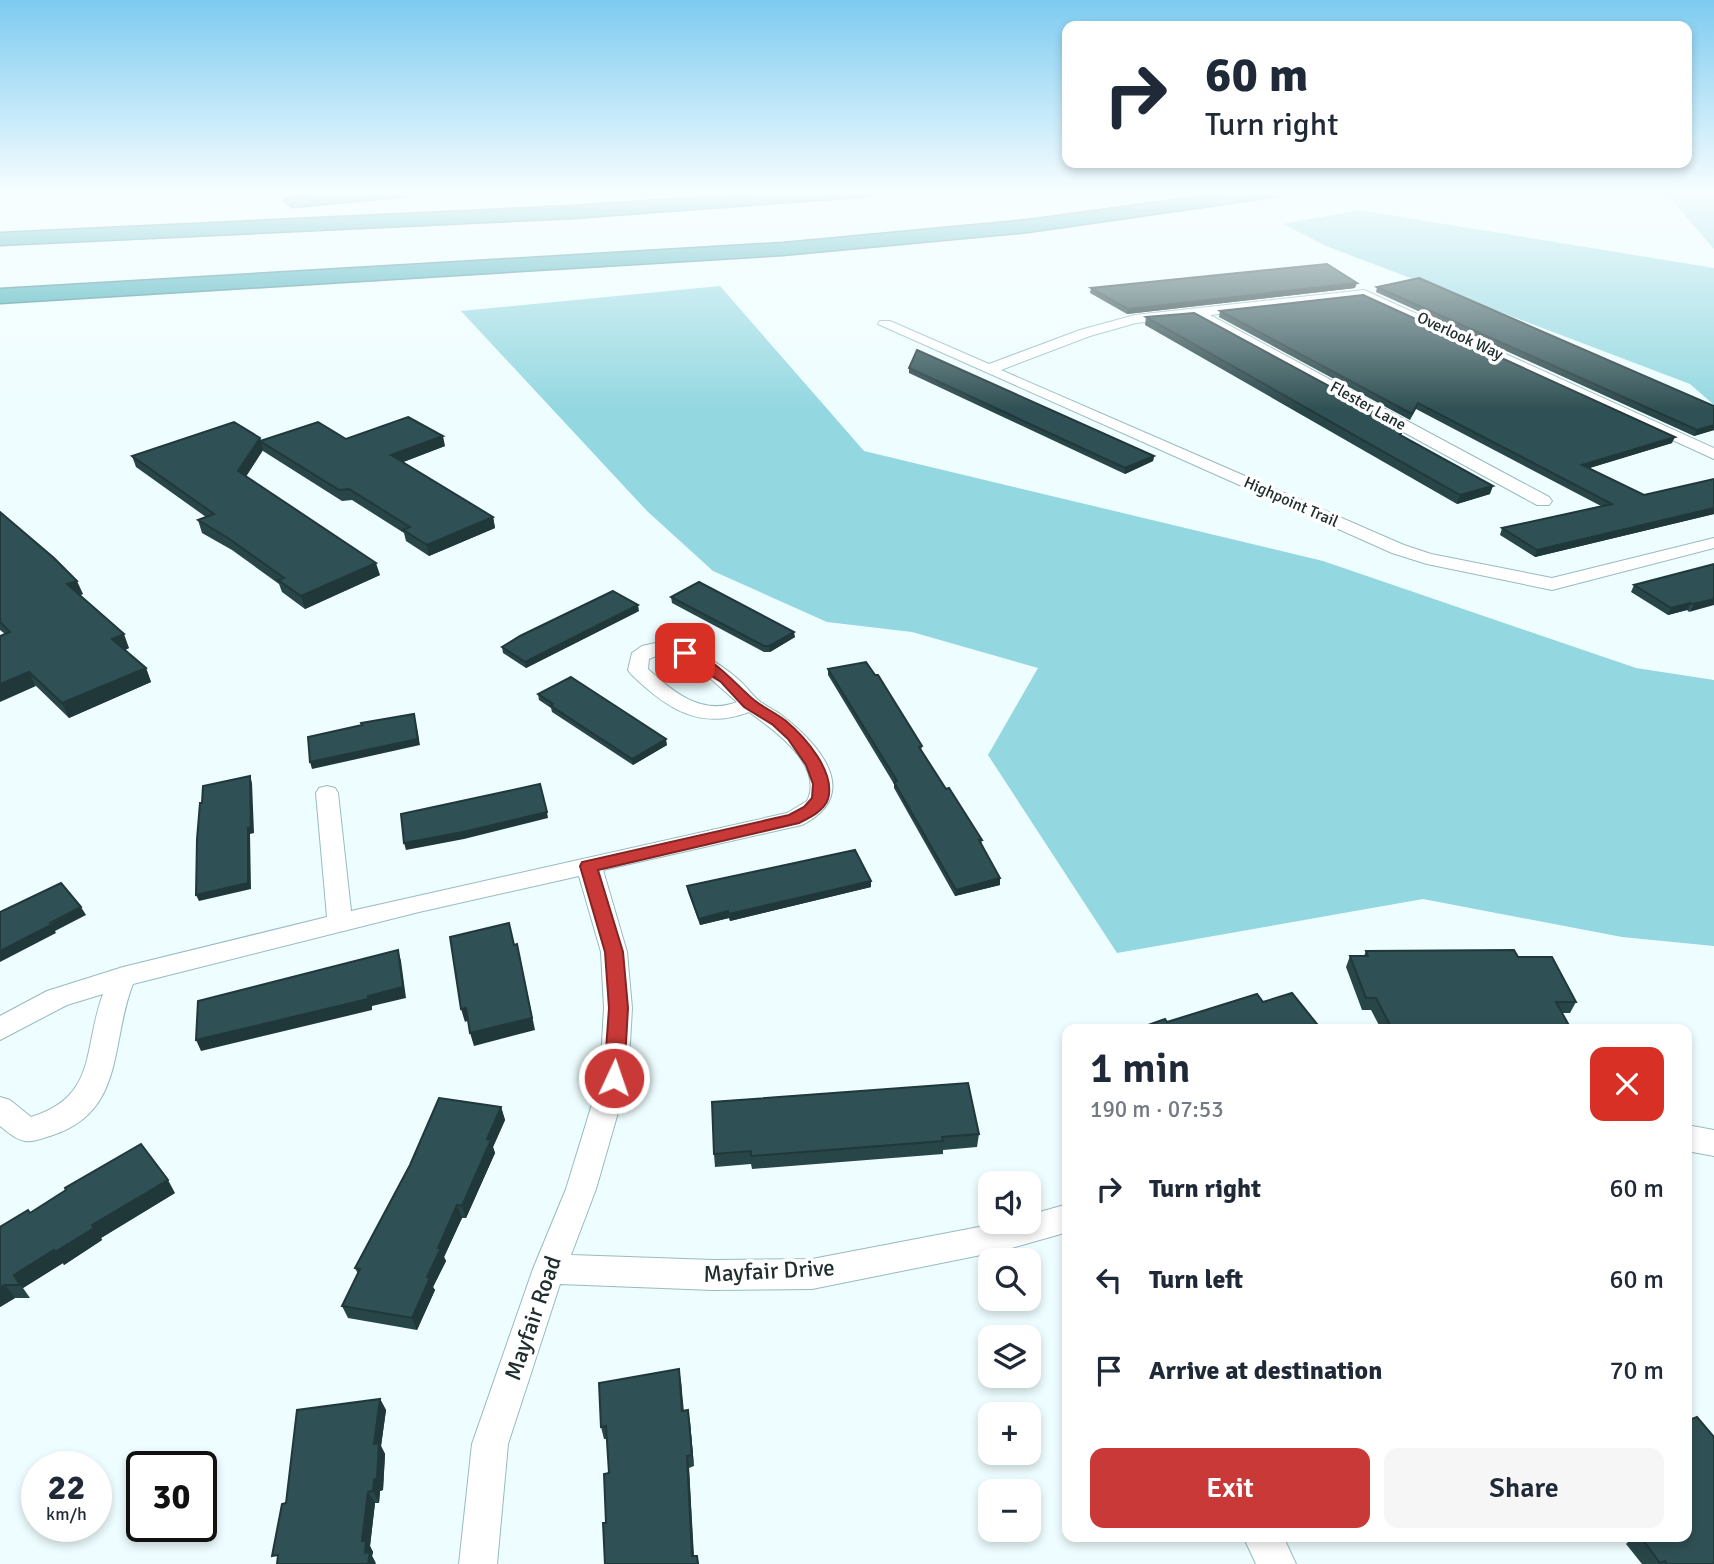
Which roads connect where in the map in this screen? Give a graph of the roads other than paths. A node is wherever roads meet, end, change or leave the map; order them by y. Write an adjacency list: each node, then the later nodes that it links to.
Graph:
1 (273, 264): 3 (highway)
2 (533, 264): 4 (highway)
3 (0, 279)
4 (0, 296)
5 (1193, 311): 7 (street, Overlook Way); 8 (street, Overlook Way); 9 (street, Flester Lane)
6 (885, 324): 7 (street, Highpoint Trail)
7 (989, 369): 10 (street, Highpoint Trail)
8 (1714, 454)
9 (1543, 501)
10 (1714, 543)
11 (750, 704): 11 (street); 13 (street)
12 (327, 793): 14 (street)
13 (589, 866): 14 (street); 21 (street, Mayfair Road)
14 (340, 923): 15 (street)
15 (123, 976): 16 (street); 17 (street)
16 (0, 1029)
17 (0, 1109)
18 (1692, 1139): 19 (street)
19 (1714, 1143)
20 (1062, 1220): 21 (street, Mayfair Drive)
21 (549, 1269): 23 (street, Mayfair Road)
22 (1265, 1542): 24 (street)
23 (478, 1564)
24 (1278, 1564)

